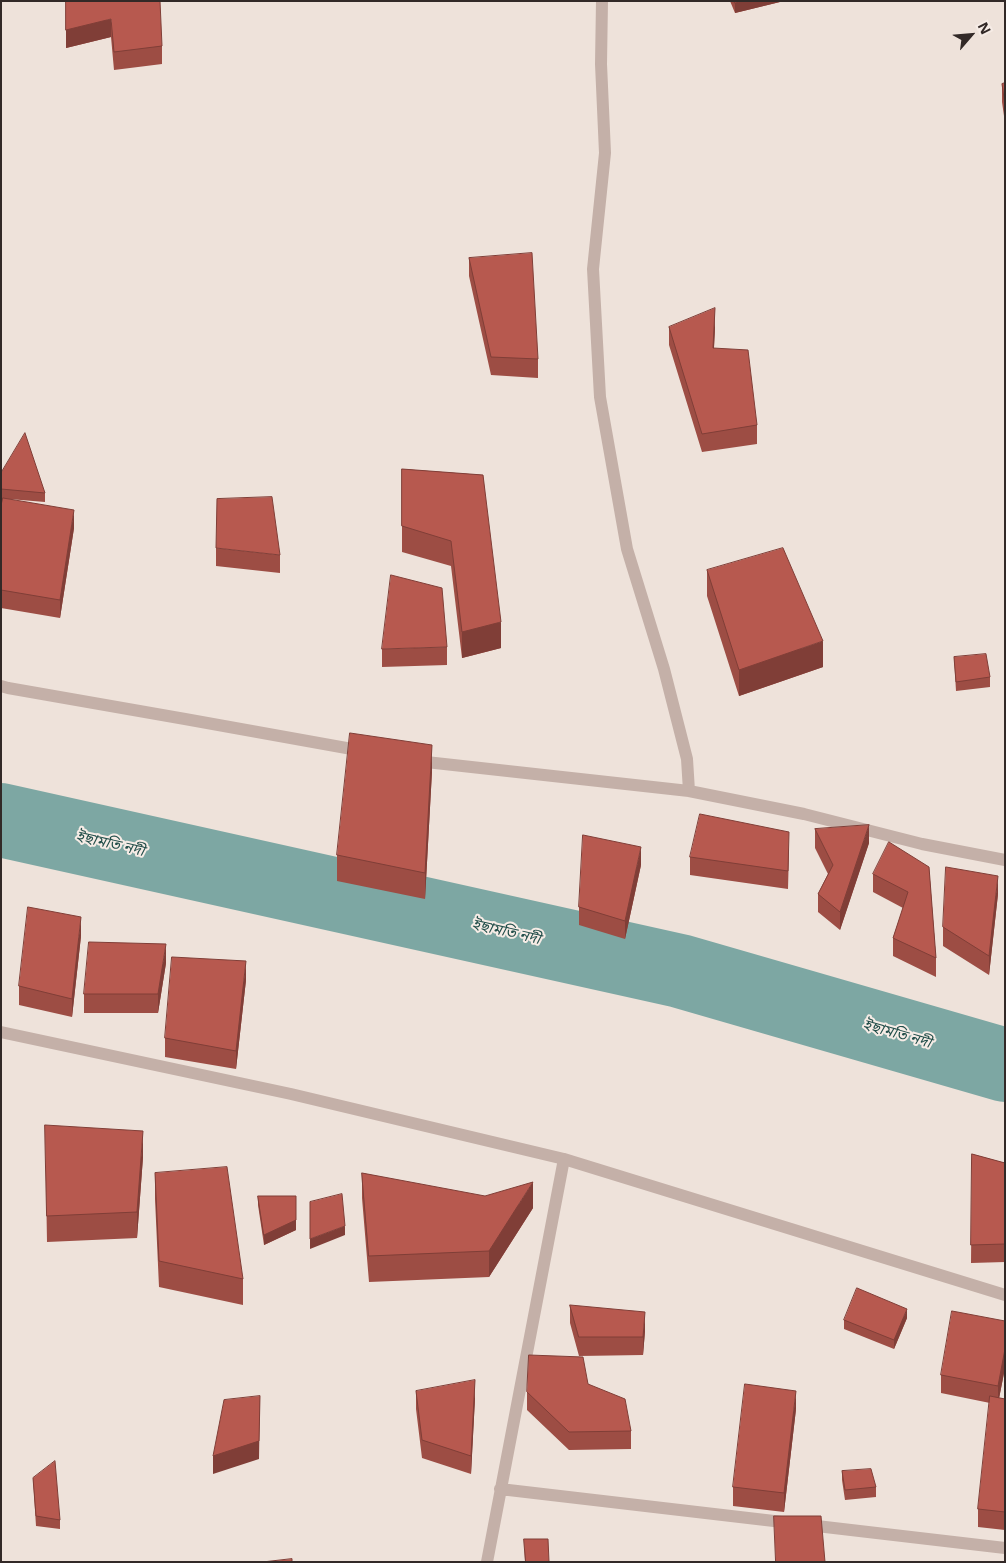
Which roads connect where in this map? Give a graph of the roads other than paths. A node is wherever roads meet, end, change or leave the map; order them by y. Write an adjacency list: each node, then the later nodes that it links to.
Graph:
1 (602, 1): 5 (street)
2 (1, 686): 3 (street)
3 (380, 754)
4 (409, 760): 5 (street)
5 (689, 791): 6 (street)
6 (1005, 860)
7 (1, 1032): 8 (street)
8 (564, 1159): 9 (street); 10 (street)
9 (1005, 1295)
10 (500, 1489): 11 (street); 12 (street)
11 (1005, 1548)
12 (486, 1562)

